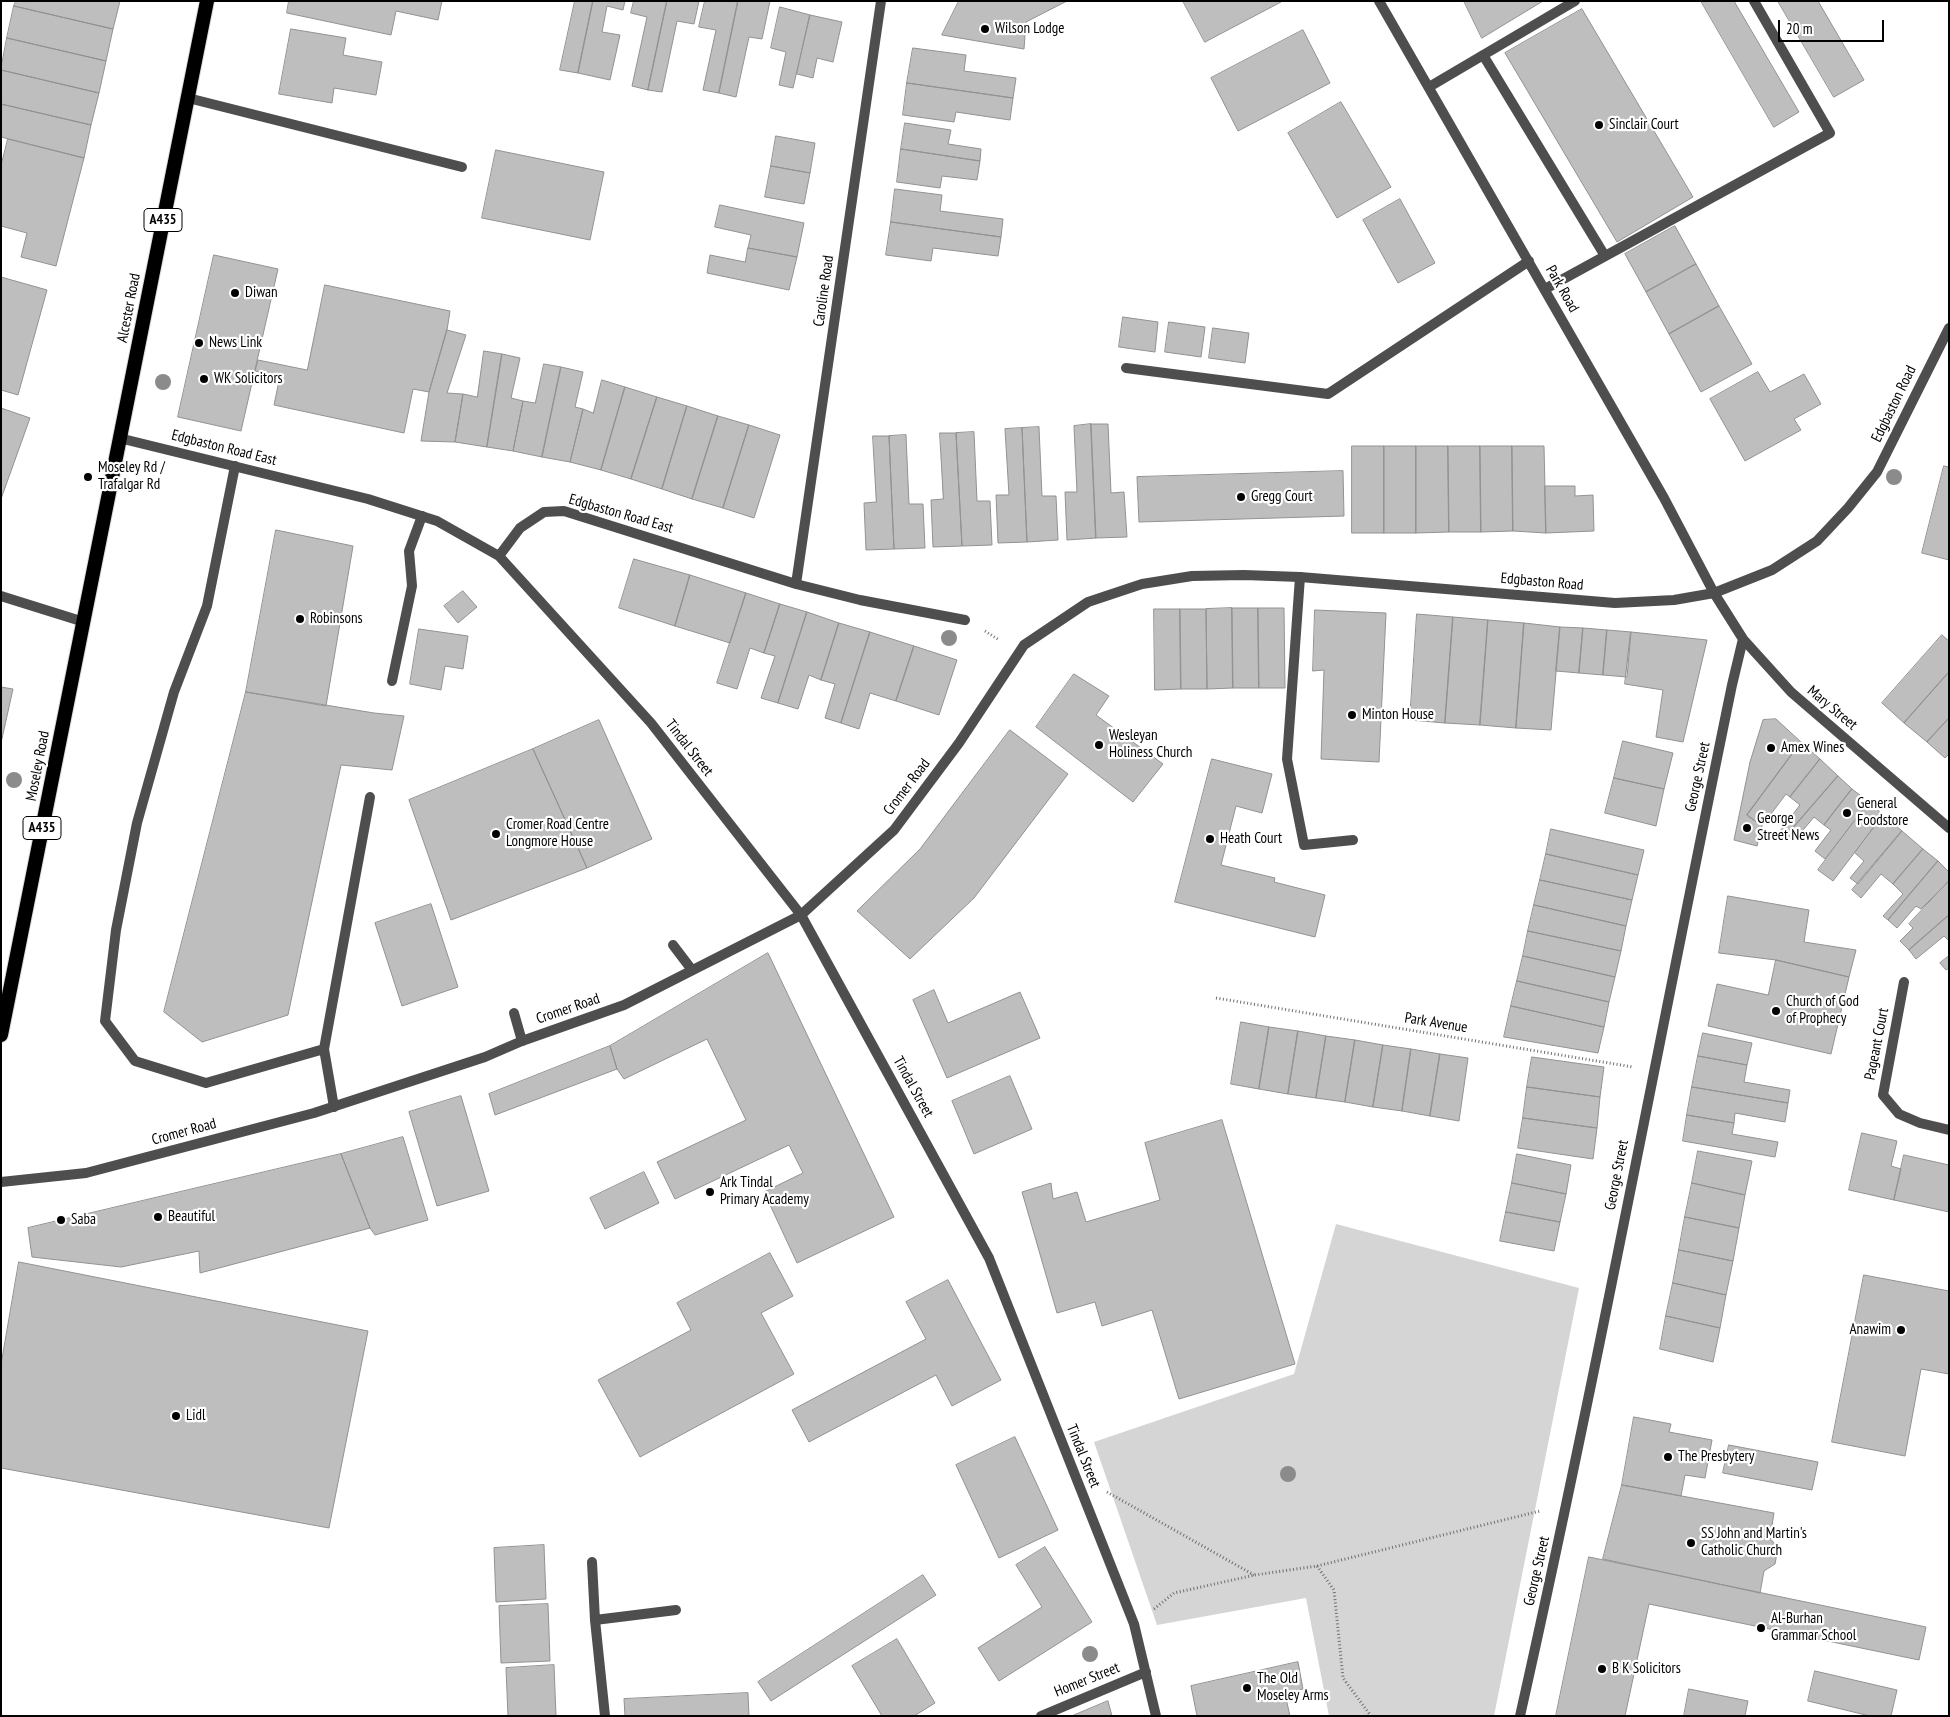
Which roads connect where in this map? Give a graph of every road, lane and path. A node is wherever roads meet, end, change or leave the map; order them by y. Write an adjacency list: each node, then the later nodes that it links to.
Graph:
1 (208, 1): 8 (highway, Alcester Road / A435)
2 (882, 1): 20 (street, Caroline Road)
3 (1379, 1): 7 (street, Park Road)
4 (1575, 1): 6 (street)
5 (1754, 1): 10 (street)
6 (1483, 55): 7 (street); 10 (street)
7 (1429, 87): 11 (street, Park Road)
8 (188, 98): 9 (street); 15 (highway, Alcester Road / A435)
9 (462, 167)
10 (1605, 256): 12 (street)
11 (1529, 261): 12 (street, Park Road); 14 (street)
12 (1545, 289): 21 (street, Park Road)
13 (1949, 328): 21 (street, Edgbaston Road)
14 (1126, 368)
15 (119, 438): 16 (street, Edgbaston Road East); 24 (highway, Alcester Road / A435)
16 (235, 466): 17 (street, Edgbaston Road East); 39 (street)
17 (422, 516): 18 (street, Edgbaston Road East); 27 (street)
18 (499, 556): 20 (street, Edgbaston Road East); 31 (street, Tindal Street)
19 (1300, 577): 21 (street, Edgbaston Road); 26 (street, Edgbaston Road); 30 (street)
20 (796, 584): 23 (street, Edgbaston Road East)
21 (1714, 593): 25 (street, Mary Street)
22 (1, 596): 24 (street)
23 (965, 620): 26 (path)
24 (84, 622): 37 (highway, Moseley Road / A435)
25 (1743, 639): 29 (street, Mary Street); 40 (street, George Street)
26 (1019, 652): 31 (street, Cromer Road)
27 (392, 681)
28 (370, 797): 39 (street)
29 (1949, 828)
30 (1353, 840)
31 (802, 915): 33 (street, Cromer Road); 44 (street, Tindal Street)
32 (673, 945): 33 (street)
33 (692, 970): 38 (street, Cromer Road)
34 (1904, 982): 42 (street, Pageant Court)
35 (1216, 998): 40 (path, Park Avenue)
36 (514, 1013): 38 (street)
37 (1, 1034)
38 (522, 1041): 41 (street, Cromer Road)
39 (324, 1049): 41 (street)
40 (1653, 1070): 45 (street, George Street)
41 (334, 1107): 43 (street, Cromer Road)
42 (1949, 1130)
43 (1, 1182)
44 (1074, 1474): 48 (path); 51 (street, Tindal Street)
45 (1568, 1504): 47 (path); 57 (street, George Street)
46 (592, 1562): 50 (street)
47 (1317, 1566): 48 (path); 56 (path)
48 (1255, 1575): 51 (path)
49 (676, 1610): 50 (street)
50 (595, 1620): 53 (street)
51 (1134, 1624): 52 (street, Tindal Street)
52 (1146, 1672): 54 (street, Homer Street); 55 (street, Tindal Street)
53 (605, 1716)
54 (1041, 1716)
55 (1156, 1716)
56 (1371, 1716)
57 (1520, 1716)

